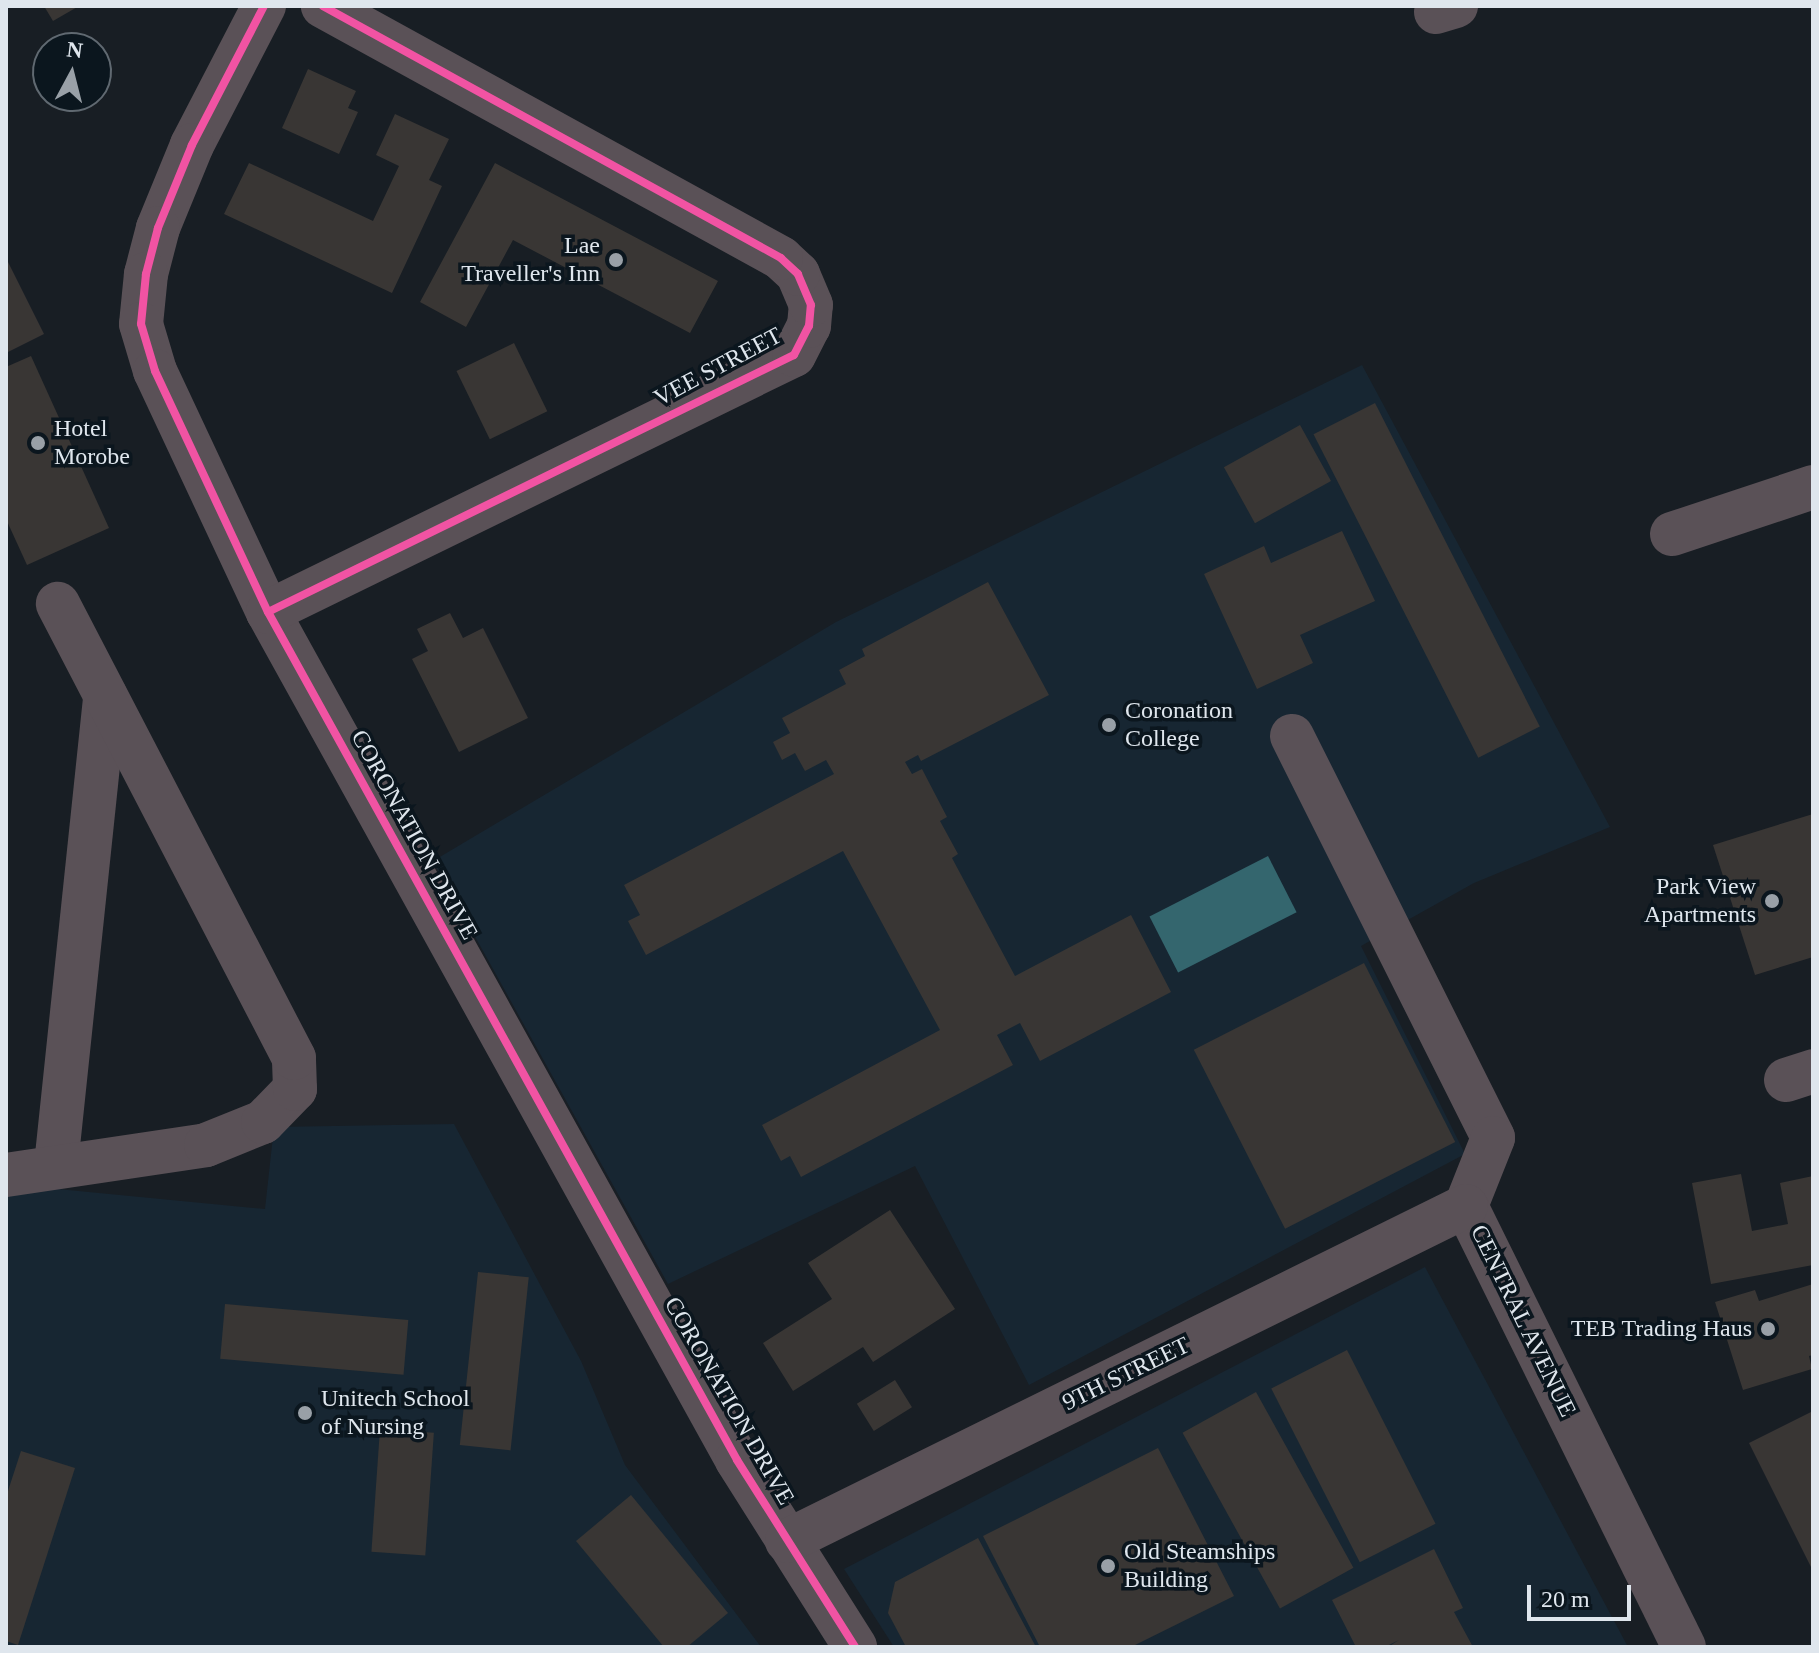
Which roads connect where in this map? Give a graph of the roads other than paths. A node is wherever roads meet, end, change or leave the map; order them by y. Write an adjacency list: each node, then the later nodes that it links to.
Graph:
1 (264, 6): 6 (street, CORONATION DRIVE)
2 (323, 6): 6 (street, VEE STREET)
3 (1813, 487): 4 (street)
4 (1672, 534)
5 (58, 604): 7 (street)
6 (268, 612): 12 (street, CORONATION DRIVE)
7 (105, 696): 9 (street); 9 (street)
8 (1292, 736): 11 (street, CENTRAL AVENUE)
9 (56, 1165): 10 (street)
10 (6, 1175)
11 (1466, 1206): 12 (street, 9TH STREET); 14 (street, CENTRAL AVENUE)
12 (787, 1541): 13 (street, CORONATION DRIVE)
13 (855, 1647)
14 (1684, 1647)

